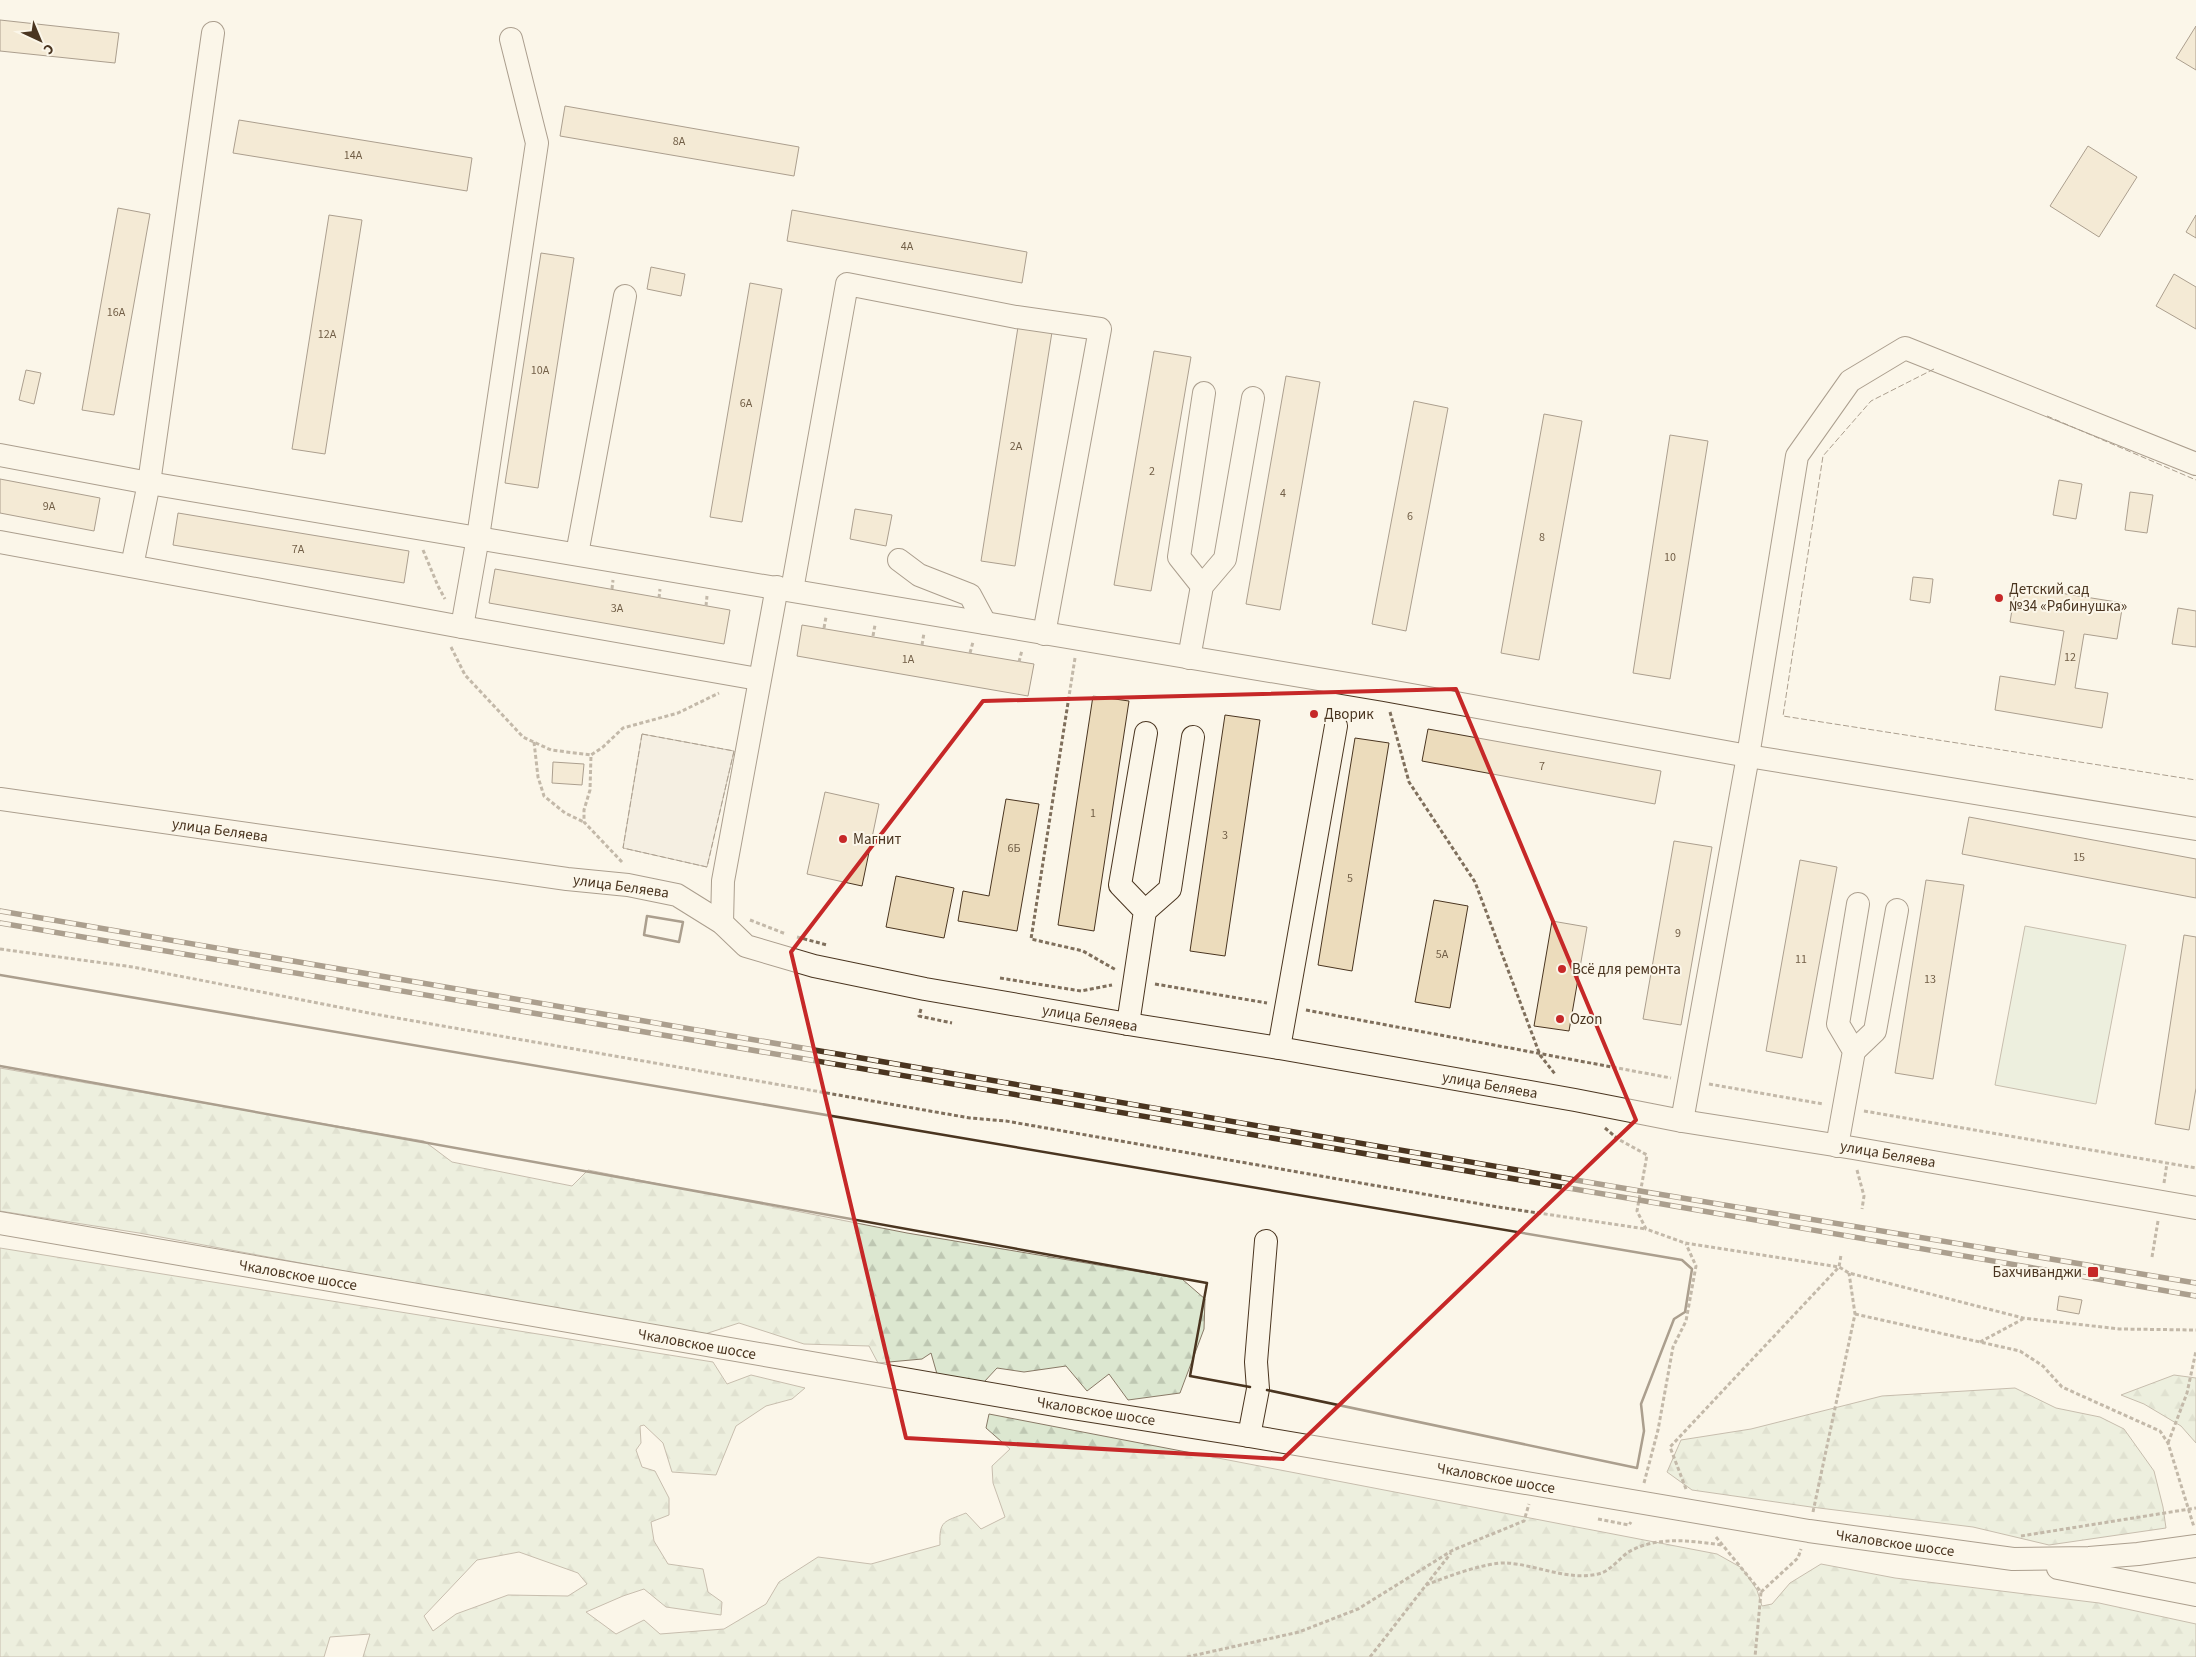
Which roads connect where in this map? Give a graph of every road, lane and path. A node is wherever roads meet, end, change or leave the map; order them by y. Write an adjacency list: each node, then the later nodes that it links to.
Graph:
1 (213, 33): 8 (street)
2 (512, 39): 10 (street)
3 (624, 296): 12 (street)
4 (1204, 393): 15 (street)
5 (1253, 398): 15 (street)
6 (0, 455): 8 (street)
7 (2196, 464): 29 (street)
8 (149, 483): 9 (street); 14 (street)
9 (416, 527): 10 (street); 18 (path)
10 (478, 537): 12 (street); 18 (street)
11 (0, 542): 14 (street)
12 (577, 554): 16 (street)
13 (899, 560): 17 (street)
14 (132, 566): 18 (street)
15 (1202, 586): 21 (street)
16 (784, 589): 17 (street); 19 (street); 22 (street)
17 (986, 623): 19 (street)
18 (455, 626): 22 (street); 27 (path)
19 (1044, 634): 20 (street)
20 (1078, 639): 21 (street); 39 (path)
21 (1189, 658): 23 (street)
22 (758, 679): 36 (street)
23 (1384, 690): 29 (street); 44 (path)
24 (1336, 726): 40 (street)
25 (1146, 733): 35 (street)
26 (1193, 737): 35 (street)
27 (534, 742): 28 (path); 31 (path)
28 (591, 755)
29 (1748, 756): 32 (street); 45 (street)
30 (0, 799): 36 (street, улица Беляева)
31 (584, 822)
32 (2196, 829)
33 (1858, 904): 43 (street)
34 (1897, 910): 43 (street)
35 (1145, 911): 39 (street)
36 (722, 923): 41 (street, улица Беляева)
37 (0, 949): 56 (path)
38 (996, 978): 39 (path)
39 (1134, 980): 40 (path); 41 (street)
40 (1285, 1006): 42 (street); 44 (path)
41 (1128, 1024): 42 (street, улица Беляева)
42 (1279, 1048): 46 (street, улица Беляева)
43 (1854, 1051): 47 (street)
44 (1540, 1055): 45 (path); 46 (path)
45 (1689, 1081): 47 (path); 48 (street)
46 (1575, 1100): 48 (street, улица Беляева)
47 (1844, 1108): 50 (street); 51 (path)
48 (1682, 1121): 50 (street, улица Беляева)
49 (1603, 1126): 56 (path)
50 (1837, 1146): 53 (street, улица Беляева)
51 (2196, 1168)
52 (1864, 1196): 54 (path)
53 (2196, 1208)
54 (1862, 1209)
55 (0, 1223): 69 (street, Чкаловское шоссе)
56 (1646, 1229): 59 (path)
57 (1266, 1241): 69 (street)
58 (2155, 1242): 61 (path)
59 (1685, 1243): 62 (path); 72 (path)
60 (1841, 1255): 62 (path)
61 (2152, 1258)
62 (1839, 1267): 63 (path); 71 (path)
63 (1849, 1273): 64 (path); 65 (path)
64 (1855, 1314): 67 (path); 78 (path)
65 (2023, 1318): 66 (path); 67 (path)
66 (2196, 1330)
67 (1980, 1342): 70 (path)
68 (2196, 1351): 70 (path)
69 (1249, 1436): 73 (street, Чкаловское шоссе)
70 (2168, 1443): 75 (path)
71 (1679, 1492)
72 (1646, 1495): 73 (street, Чкаловское шоссе); 76 (street, Чкаловское шоссе); 77 (path)
73 (1535, 1499): 83 (path)
74 (2196, 1508): 75 (path)
75 (2189, 1510): 79 (path); 82 (path)
76 (1696, 1512): 78 (street, Чкаловское шоссе); 80 (path)
77 (1593, 1518)
78 (1815, 1524): 82 (street, Чкаловское шоссе); 85 (path)
79 (2196, 1532)
80 (1723, 1546): 84 (path); 85 (path)
81 (2196, 1546): 82 (street, Чкаловское шоссе)
82 (2014, 1548): 86 (street)
83 (1453, 1550): 84 (path); 87 (path)
84 (1426, 1585): 88 (path)
85 (1761, 1592): 89 (path)
86 (2196, 1595)
87 (1187, 1657)
88 (1370, 1657)
89 (1755, 1657)

